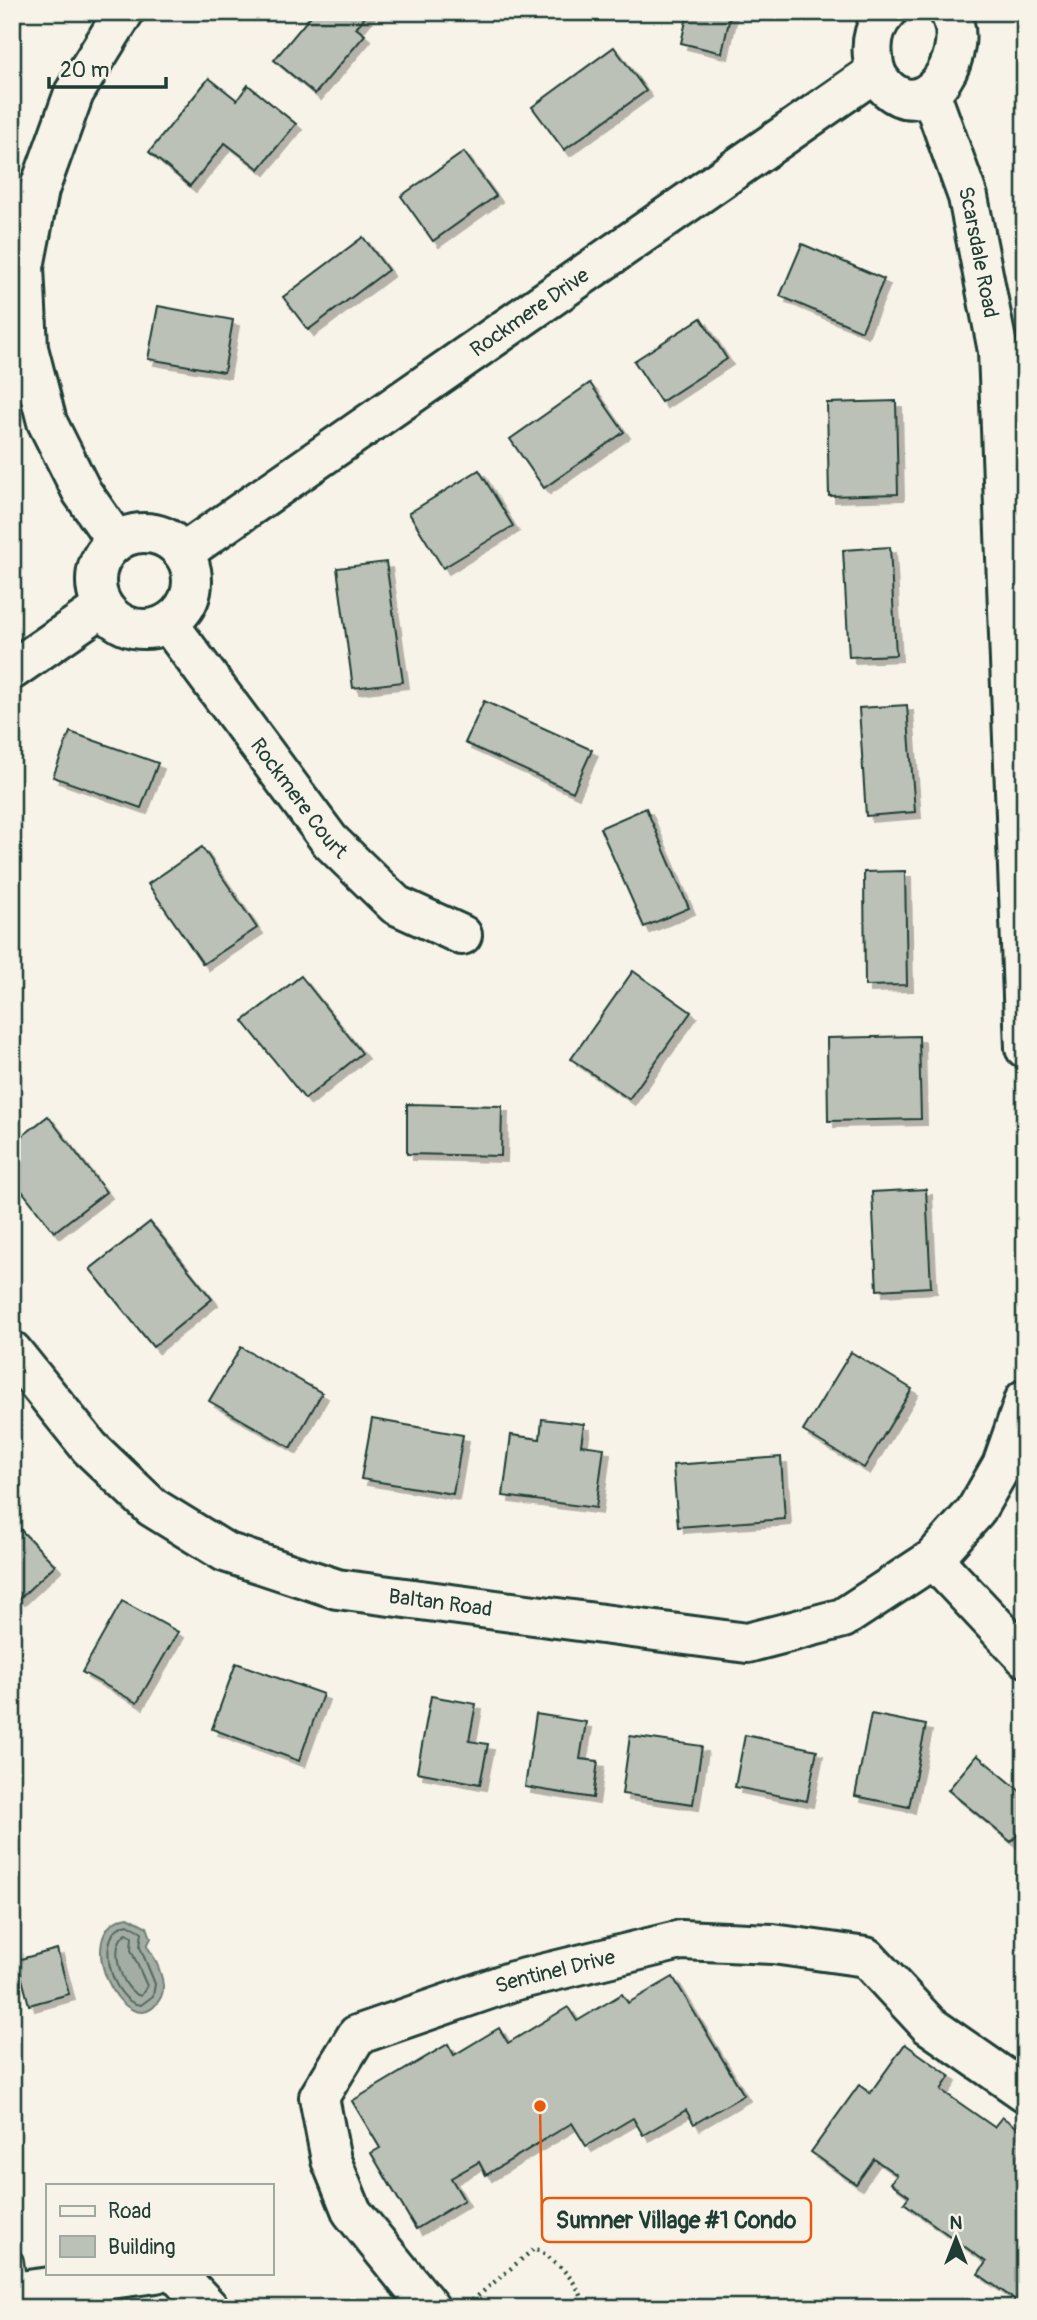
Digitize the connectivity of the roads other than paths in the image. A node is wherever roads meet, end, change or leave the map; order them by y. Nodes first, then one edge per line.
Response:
1 (124, 12) edge
2 (887, 12) edge
3 (956, 15) edge
4 (875, 72) junction
5 (930, 92) junction
6 (116, 541) junction
7 (183, 553) junction
8 (103, 607) junction
9 (168, 623) junction
10 (12, 670) edge
11 (462, 935) dead end
12 (1025, 1048) edge
13 (12, 1351) edge
14 (1025, 1399) edge
15 (933, 1559) junction
16 (1025, 1657) edge
17 (1025, 2092) edge
18 (140, 2274) edge
19 (177, 2274) edge
20 (13, 2282) edge
21 (448, 2307) edge
22 (209, 2308) edge

1 - 6 street
2 - 4 street
3 - 5 street
4 - 5 street
4 - 7 street, Rockmere Drive
5 - 12 street, Scarsdale Road
6 - 7 street
6 - 8 street
7 - 9 street
8 - 9 street
8 - 10 street
9 - 11 street, Rockmere Court
13 - 15 street, Baltan Road
14 - 15 street
15 - 16 street
17 - 21 street, Sentinel Drive
18 - 20 street
19 - 22 street

